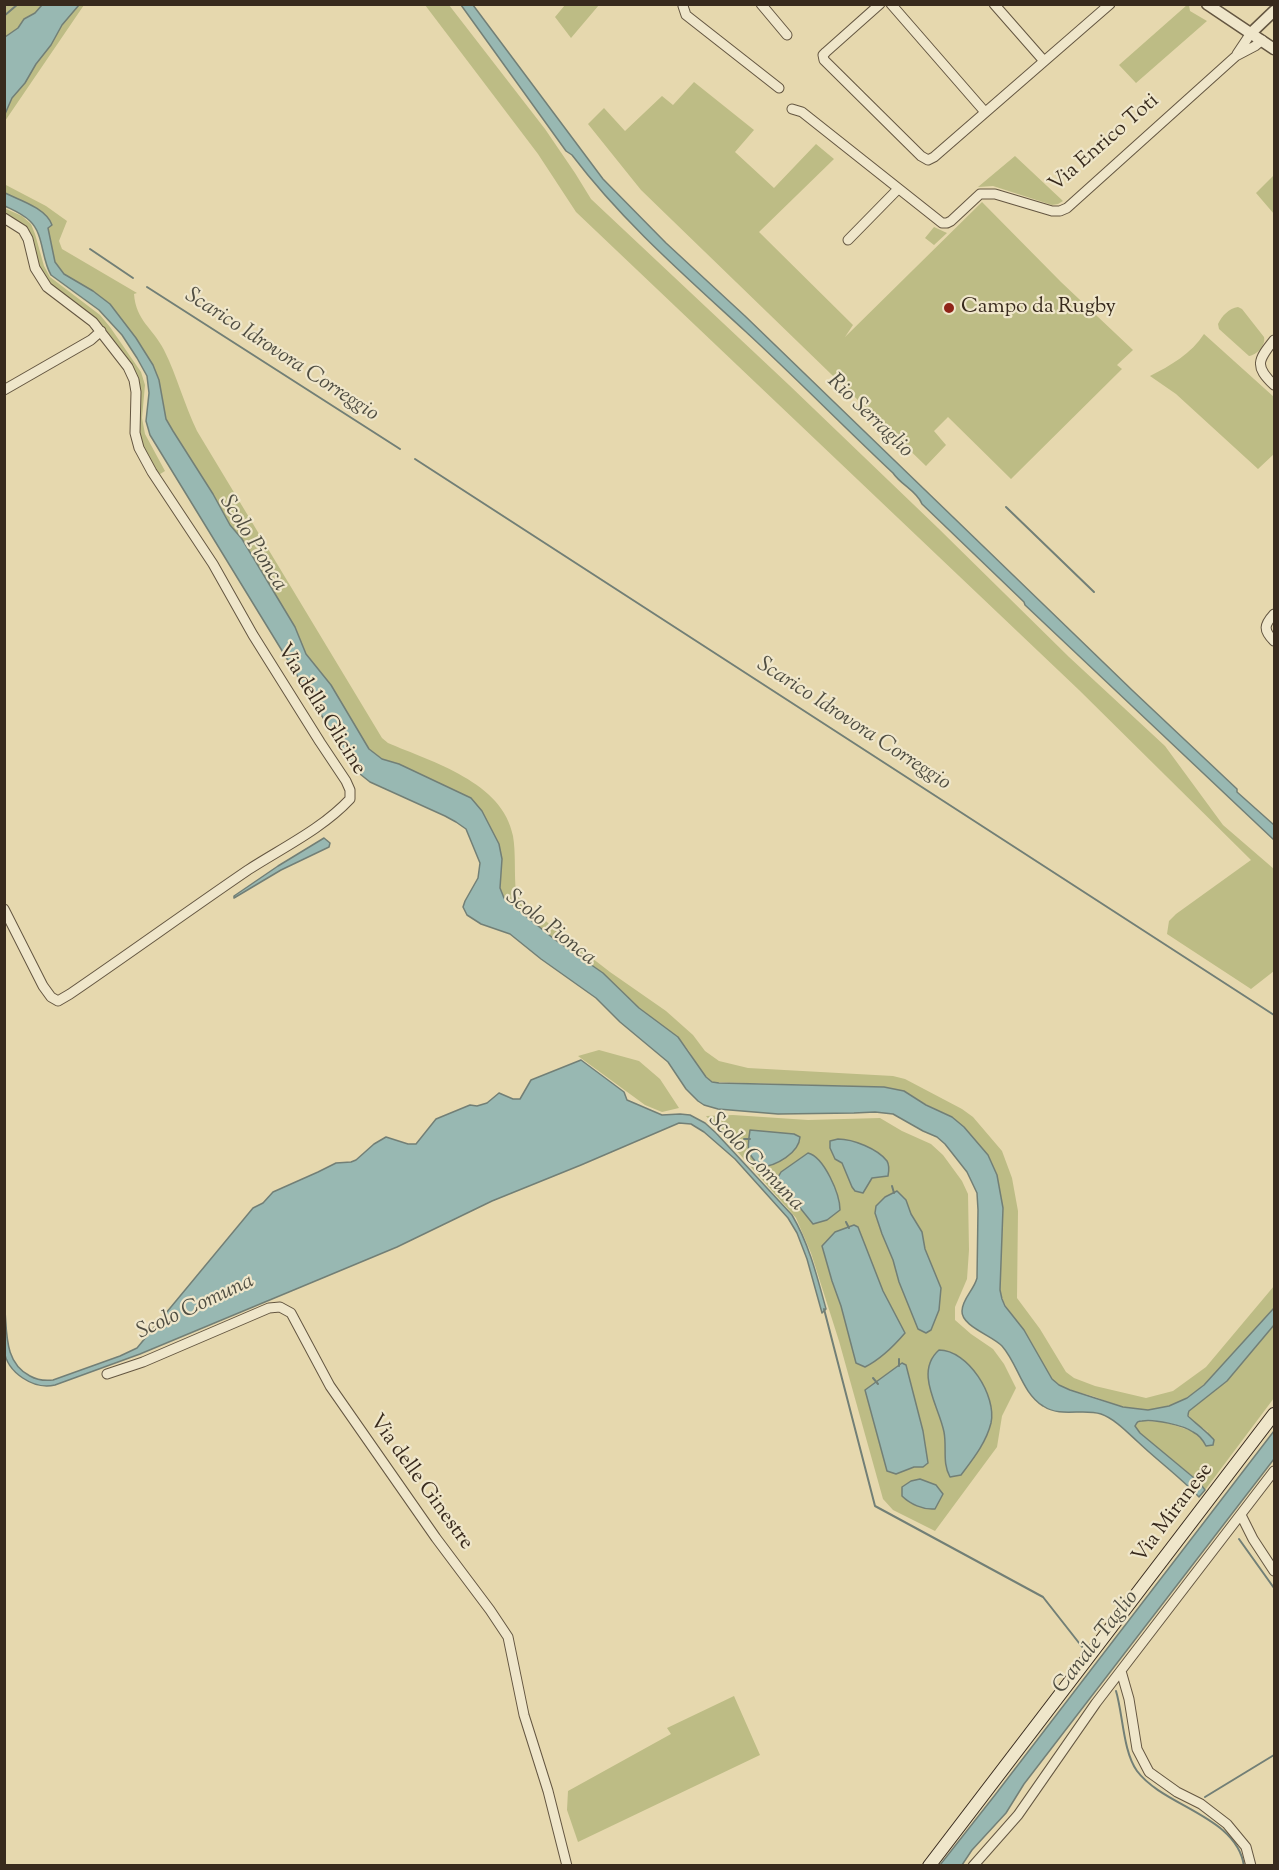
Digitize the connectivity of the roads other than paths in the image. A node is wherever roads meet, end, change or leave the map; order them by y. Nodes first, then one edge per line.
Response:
1 (761, 4) edge
2 (880, 4) edge
3 (891, 4) edge
4 (994, 4) edge
5 (1110, 4) edge
6 (1207, 4) edge
7 (681, 5) edge
8 (1275, 11) edge
9 (1251, 33) junction
10 (787, 35) dead end
11 (1262, 40) junction
12 (1275, 49) edge
13 (1236, 56) junction
14 (1044, 61) junction
15 (779, 88) dead end
16 (792, 109) dead end
17 (985, 112) junction
18 (898, 189) junction
19 (4, 219) edge
20 (848, 240) dead end
21 (101, 330) junction
22 (1275, 340) edge
23 (1275, 385) edge
24 (4, 390) edge
25 (1275, 614) edge
26 (1275, 641) edge
27 (4, 909) edge
28 (107, 1374) dead end
29 (1275, 1414) edge
30 (1275, 1471) edge
31 (1241, 1515) junction
32 (1275, 1571) edge
33 (1121, 1671) junction
34 (567, 1866) edge
35 (929, 1866) edge
36 (973, 1866) edge
37 (1251, 1866) edge

1 - 10 street
2 - 17 street
3 - 17 street
4 - 14 street
5 - 14 street
6 - 9 street
7 - 15 street
8 - 9 street
9 - 11 street
9 - 13 street, Via Enrico Toti
11 - 12 street
11 - 13 street, Via Enrico Toti
13 - 18 street, Via Enrico Toti
14 - 17 street
16 - 18 street, Via Enrico Toti
18 - 20 street
19 - 21 street, Via della Glicine
21 - 24 street
21 - 27 street, Via della Glicine
22 - 23 street
25 - 26 street
28 - 34 street, Via delle Ginestre
29 - 35 main road, Via Miranese
30 - 31 street
31 - 32 street
31 - 33 street
33 - 36 street
33 - 37 street

